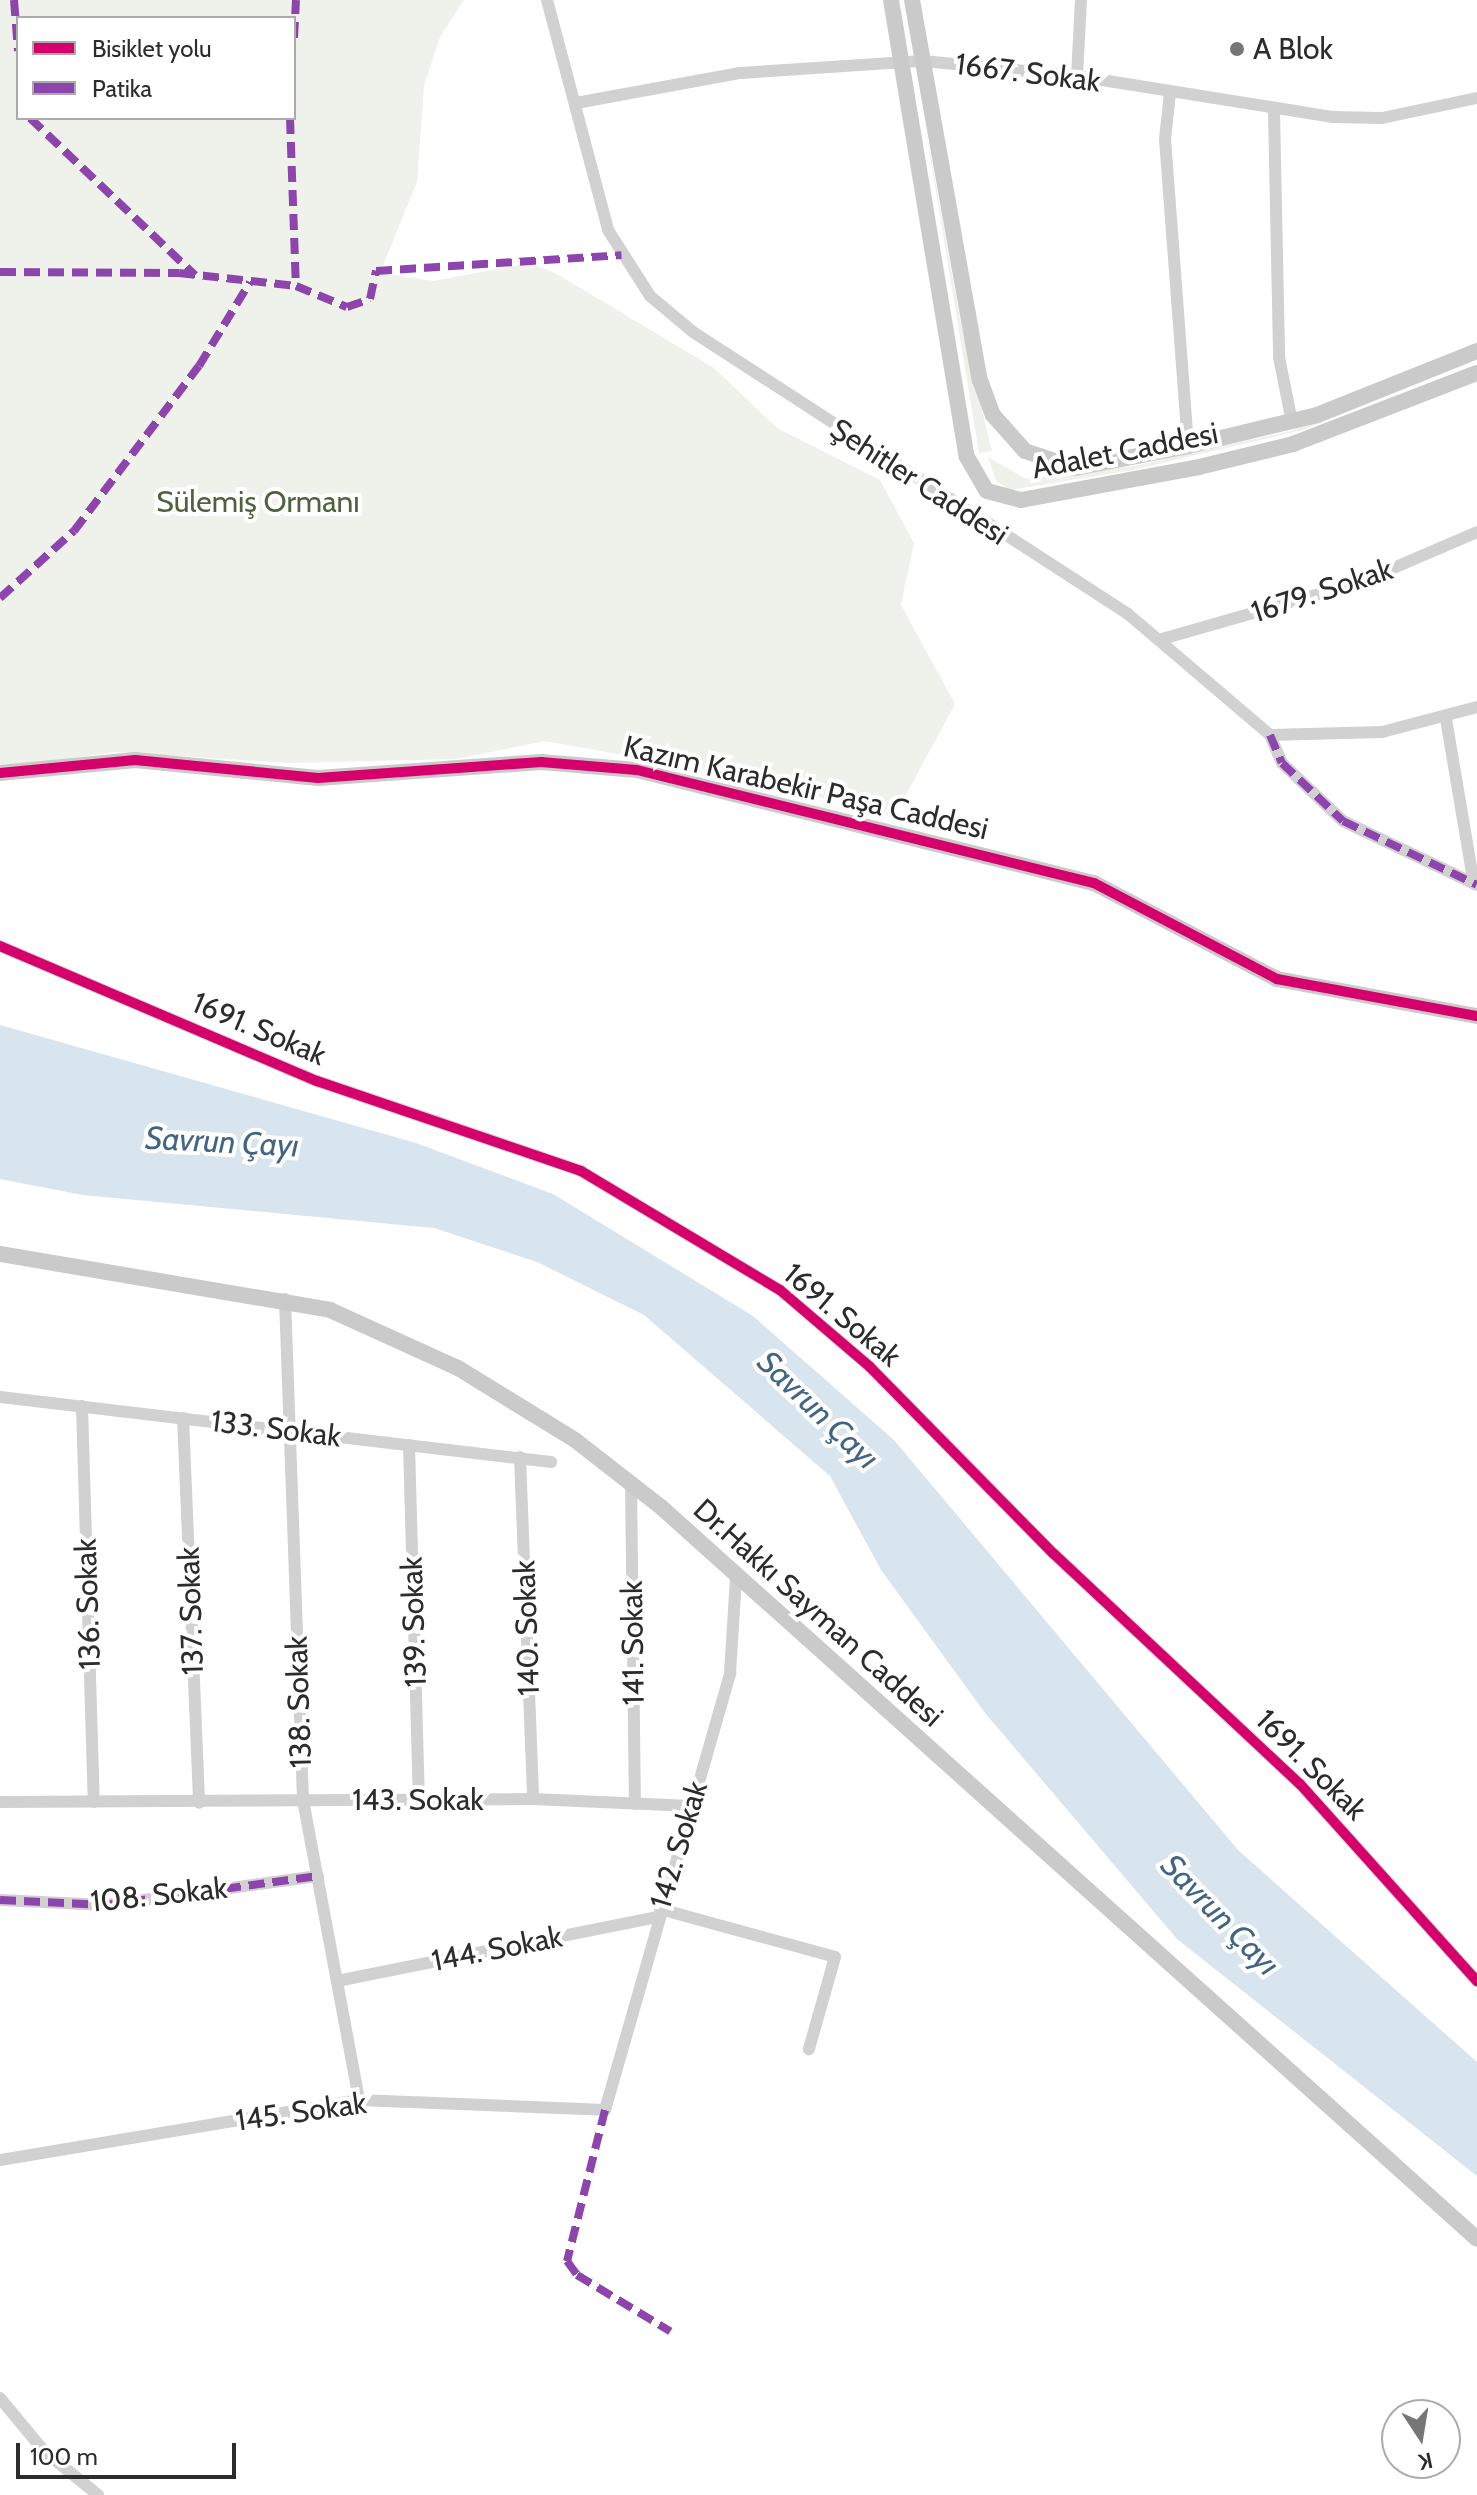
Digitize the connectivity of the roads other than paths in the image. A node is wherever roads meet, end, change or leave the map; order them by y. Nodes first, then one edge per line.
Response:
1 (547, 0) edge
2 (891, 0) edge
3 (912, 0) edge
4 (1081, 0) edge
5 (901, 61) junction
6 (923, 61) junction
7 (1077, 76) junction
8 (1170, 93) junction
9 (1477, 98) edge
10 (576, 103) junction
11 (1274, 112) junction
12 (1477, 351) edge
13 (1477, 373) edge
14 (1292, 422) junction
15 (1188, 446) junction
16 (1477, 532) edge
17 (1162, 639) junction
18 (1477, 707) edge
19 (1446, 719) junction
20 (1270, 735) junction
21 (0, 773) edge
22 (1476, 885) edge
23 (0, 946) edge
24 (1477, 1016) edge
25 (0, 1254) edge
26 (285, 1299) junction
27 (0, 1397) edge
28 (82, 1406) junction
29 (183, 1418) junction
30 (290, 1431) junction
31 (409, 1445) junction
32 (520, 1457) junction
33 (551, 1462) dead end
34 (631, 1482) junction
35 (736, 1577) junction
36 (533, 1799) junction
37 (303, 1800) junction
38 (419, 1800) junction
39 (0, 1802) edge
40 (94, 1802) junction
41 (199, 1803) junction
42 (635, 1804) junction
43 (691, 1806) junction
44 (318, 1876) junction
45 (0, 1900) edge
46 (658, 1913) junction
47 (337, 1981) junction
48 (1477, 1981) edge
49 (809, 2049) dead end
50 (359, 2100) junction
51 (605, 2110) joint
52 (0, 2160) edge
53 (1477, 2239) edge
54 (0, 2398) edge
55 (98, 2495) edge

1 - 10 street, Şehitler Caddesi
2 - 5 street, Adalet Caddesi
3 - 6 street
4 - 7 street
5 - 6 street, 1667. Sokak
5 - 10 street, 1667. Sokak
5 - 13 street, Adalet Caddesi
6 - 7 street, 1667. Sokak
6 - 15 street
7 - 8 street, 1667. Sokak
8 - 11 street, 1667. Sokak
8 - 15 street
9 - 11 street, 1667. Sokak
10 - 17 street, Şehitler Caddesi
11 - 14 street
12 - 14 street
14 - 15 street
16 - 17 street, 1679. Sokak
17 - 20 street, Şehitler Caddesi
18 - 19 street
19 - 20 street
19 - 22 street
20 - 22 street, Şehitler Caddesi
21 - 24 street, Kazım Karabekir Paşa Caddesi
23 - 48 street, 1691. Sokak
25 - 26 street, Dr.Hakkı Sayman Caddesi
26 - 30 street, 138. Sokak
26 - 34 street, Dr.Hakkı Sayman Caddesi
27 - 28 street, 133. Sokak
28 - 29 street, 133. Sokak
28 - 40 street, 136. Sokak
29 - 30 street, 133. Sokak
29 - 41 street, 137. Sokak
30 - 31 street, 133. Sokak
30 - 37 street, 138. Sokak
31 - 32 street, 133. Sokak
31 - 38 street, 139. Sokak
32 - 33 street, 133. Sokak
32 - 36 street, 140. Sokak
34 - 35 street, Dr.Hakkı Sayman Caddesi
34 - 42 street, 141. Sokak
35 - 43 street, 142. Sokak
35 - 53 street, Dr.Hakkı Sayman Caddesi
36 - 38 street, 143. Sokak
36 - 42 street, 143. Sokak
37 - 38 street, 143. Sokak
37 - 41 street, 143. Sokak
37 - 44 street, 138. Sokak
39 - 40 street, 143. Sokak
40 - 41 street, 143. Sokak
42 - 43 street, 143. Sokak
43 - 46 street, 142. Sokak
44 - 45 street, 108. Sokak
44 - 47 street, 138. Sokak
46 - 47 street, 144. Sokak
46 - 49 street, 144. Sokak
46 - 51 street, 142. Sokak
47 - 50 street, 138. Sokak
50 - 51 street, 145. Sokak
50 - 52 street, 145. Sokak
54 - 55 street

